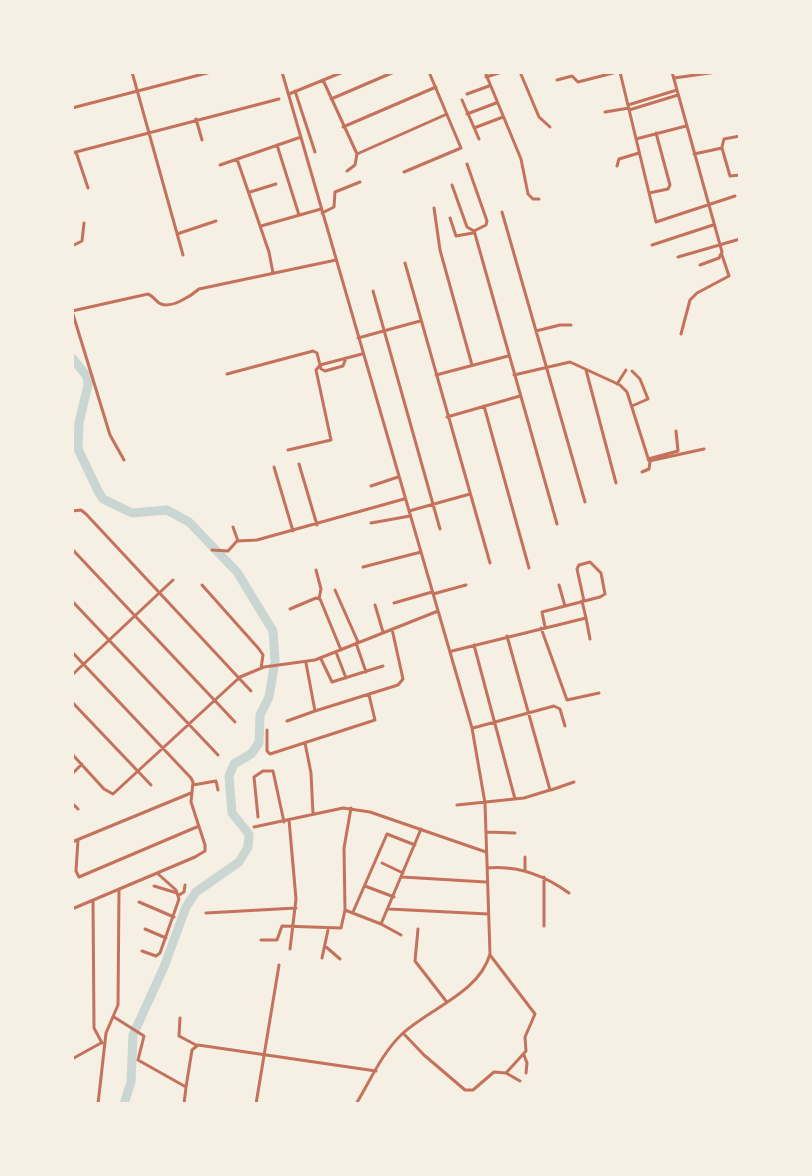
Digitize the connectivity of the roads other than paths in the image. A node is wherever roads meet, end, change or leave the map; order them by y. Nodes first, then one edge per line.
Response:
1 (132, 72) edge
2 (211, 72) edge
3 (282, 72) edge
4 (343, 72) edge
5 (394, 72) edge
6 (429, 72) edge
7 (485, 72) edge
8 (502, 72) edge
9 (520, 72) edge
10 (619, 72) edge
11 (672, 72) edge
12 (717, 72) edge
13 (486, 77) junction
14 (674, 78) junction
15 (323, 80) junction
16 (557, 80) dead end
17 (436, 87) junction
18 (489, 87) junction
19 (296, 91) junction
20 (136, 92) junction
21 (678, 93) junction
22 (288, 94) junction
23 (467, 94) dead end
24 (279, 99) dead end
25 (331, 99) junction
26 (462, 100) dead end
27 (496, 103) junction
28 (72, 108) edge
29 (628, 108) junction
30 (605, 112) dead end
31 (447, 114) junction
32 (467, 114) junction
33 (503, 117) junction
34 (196, 119) junction
35 (686, 126) junction
36 (343, 127) junction
37 (550, 127) dead end
38 (474, 128) junction
39 (147, 132) junction
40 (656, 133) junction
41 (301, 136) junction
42 (740, 136) edge
43 (479, 139) dead end
44 (636, 139) junction
45 (202, 140) dead end
46 (277, 145) junction
47 (722, 148) junction
48 (74, 152) edge
49 (315, 152) dead end
50 (639, 153) junction
51 (357, 154) junction
52 (694, 154) junction
53 (237, 159) junction
54 (467, 164) dead end
55 (220, 165) dead end
56 (617, 166) dead end
57 (347, 171) dead end
58 (404, 172) dead end
59 (740, 175) edge
60 (360, 182) dead end
61 (276, 184) dead end
62 (452, 185) dead end
63 (88, 188) dead end
64 (250, 192) junction
65 (649, 193) junction
66 (735, 196) dead end
67 (539, 199) dead end
68 (707, 206) junction
69 (434, 208) dead end
70 (322, 211) junction
71 (502, 212) dead end
72 (299, 215) junction
73 (450, 218) dead end
74 (216, 221) dead end
75 (84, 223) dead end
76 (713, 225) junction
77 (261, 226) junction
78 (474, 232) junction
79 (177, 234) junction
80 (740, 239) edge
81 (652, 245) dead end
82 (719, 245) junction
83 (72, 246) edge
84 (183, 255) dead end
85 (722, 255) junction
86 (678, 257) dead end
87 (336, 260) junction
88 (405, 263) dead end
89 (700, 265) dead end
90 (273, 273) junction
91 (373, 291) dead end
92 (72, 311) edge
93 (420, 321) junction
94 (571, 325) dead end
95 (536, 331) junction
96 (384, 332) junction
97 (681, 334) dead end
98 (358, 338) junction
99 (362, 354) junction
100 (508, 356) junction
101 (346, 358) junction
102 (320, 365) junction
103 (472, 365) junction
104 (546, 367) junction
105 (626, 369) dead end
106 (586, 370) junction
107 (632, 371) dead end
108 (227, 374) dead end
109 (436, 375) junction
110 (514, 375) junction
111 (617, 384) junction
112 (520, 396) junction
113 (484, 406) junction
114 (632, 406) junction
115 (447, 417) junction
116 (676, 430) dead end
117 (704, 449) dead end
118 (288, 450) dead end
119 (124, 460) dead end
120 (649, 461) junction
121 (299, 464) dead end
122 (274, 467) dead end
123 (642, 472) dead end
124 (398, 477) junction
125 (616, 483) dead end
126 (371, 486) dead end
127 (470, 494) junction
128 (404, 499) junction
129 (585, 502) dead end
130 (433, 504) junction
131 (72, 511) edge
132 (409, 511) junction
133 (411, 516) junction
134 (371, 523) dead end
135 (556, 524) dead end
136 (317, 525) junction
137 (233, 527) dead end
138 (440, 529) dead end
139 (294, 531) junction
140 (237, 541) junction
141 (72, 549) edge
142 (212, 550) dead end
143 (421, 552) junction
144 (490, 563) dead end
145 (363, 567) dead end
146 (529, 568) dead end
147 (316, 570) dead end
148 (173, 580) dead end
149 (202, 585) dead end
150 (466, 585) dead end
151 (559, 585) dead end
152 (335, 590) dead end
153 (160, 593) junction
154 (433, 593) junction
155 (319, 599) junction
156 (72, 601) edge
157 (583, 601) junction
158 (394, 603) dead end
159 (375, 605) dead end
160 (565, 606) junction
161 (290, 609) dead end
162 (438, 611) junction
163 (135, 616) junction
164 (586, 618) junction
165 (543, 627) junction
166 (392, 629) junction
167 (383, 632) junction
168 (507, 636) junction
169 (590, 639) dead end
170 (109, 641) junction
171 (357, 643) junction
172 (474, 645) junction
173 (338, 651) junction
174 (452, 651) junction
175 (72, 652) edge
176 (321, 658) junction
177 (306, 663) junction
178 (84, 664) junction
179 (383, 666) dead end
180 (262, 667) junction
181 (366, 672) junction
182 (72, 675) edge
183 (240, 677) junction
184 (346, 678) junction
185 (251, 691) dead end
186 (599, 693) dead end
187 (369, 694) junction
188 (214, 700) junction
189 (72, 702) edge
190 (315, 711) junction
191 (528, 712) junction
192 (287, 721) dead end
193 (495, 721) junction
194 (235, 722) dead end
195 (188, 724) junction
196 (565, 726) dead end
197 (472, 728) junction
198 (267, 730) dead end
199 (305, 743) junction
200 (162, 747) junction
201 (72, 754) edge
202 (218, 755) dead end
203 (82, 764) junction
204 (138, 771) junction
205 (72, 774) edge
206 (574, 782) dead end
207 (151, 785) dead end
208 (193, 785) junction
209 (218, 790) dead end
210 (550, 790) junction
211 (190, 793) junction
212 (515, 799) junction
213 (485, 802) junction
214 (72, 803) edge
215 (458, 805) dead end
216 (351, 808) junction
217 (78, 809) dead end
218 (313, 814) junction
219 (258, 817) dead end
220 (289, 820) junction
221 (284, 822) junction
222 (199, 826) junction
223 (254, 827) dead end
224 (421, 829) junction
225 (486, 832) junction
226 (515, 832) dead end
227 (78, 840) junction
228 (72, 843) edge
229 (415, 845) junction
230 (486, 852) junction
231 (525, 857) dead end
232 (382, 863) dead end
233 (487, 868) junction
234 (525, 871) junction
235 (157, 873) junction
236 (402, 875) junction
237 (544, 877) junction
238 (486, 882) junction
239 (185, 885) dead end
240 (154, 886) dead end
241 (365, 886) junction
242 (119, 890) junction
243 (569, 893) dead end
244 (178, 894) junction
245 (394, 897) junction
246 (93, 900) junction
247 (139, 902) dead end
248 (296, 908) junction
249 (72, 909) edge
250 (389, 909) junction
251 (345, 910) junction
252 (353, 912) junction
253 (206, 913) dead end
254 (488, 914) junction
255 (174, 917) junction
256 (381, 924) junction
257 (544, 926) dead end
258 (293, 928) junction
259 (145, 929) dead end
260 (418, 929) dead end
261 (327, 930) junction
262 (401, 935) dead end
263 (166, 938) junction
264 (261, 940) dead end
265 (325, 946) junction
266 (290, 949) dead end
267 (142, 951) dead end
268 (490, 954) junction
269 (322, 958) dead end
270 (340, 958) dead end
271 (279, 965) dead end
272 (446, 1001) junction
273 (114, 1017) junction
274 (180, 1018) dead end
275 (403, 1033) junction
276 (104, 1043) junction
277 (196, 1045) junction
278 (263, 1052) junction
279 (523, 1054) junction
280 (72, 1059) edge
281 (376, 1071) junction
282 (506, 1073) junction
283 (526, 1073) dead end
284 (520, 1081) dead end
285 (186, 1087) junction
286 (98, 1104) edge
287 (184, 1104) edge
288 (256, 1104) edge
289 (356, 1104) edge

1 - 20 street
2 - 20 street
3 - 22 street
4 - 15 street
5 - 25 street
6 - 17 street
7 - 13 street
8 - 13 street
9 - 37 street
10 - 16 street
10 - 29 street
11 - 14 street
12 - 14 street
13 - 18 street
14 - 21 street
15 - 19 street
15 - 25 street
17 - 31 street
17 - 36 street
18 - 23 street
18 - 27 street
19 - 22 street
19 - 49 street
20 - 28 street
20 - 39 street
21 - 29 street
21 - 35 street
22 - 41 street
24 - 34 street
25 - 36 street
26 - 32 street
27 - 32 street
27 - 33 street
29 - 30 street
29 - 44 street
31 - 51 street
31 - 58 street
32 - 38 street
33 - 38 street
33 - 67 street
34 - 39 street
34 - 45 street
35 - 40 street
35 - 52 street
36 - 51 street
38 - 43 street
39 - 48 street
39 - 79 street
40 - 44 street
40 - 65 street
41 - 46 street
41 - 70 street
42 - 47 street
44 - 50 street
46 - 53 street
46 - 72 street
47 - 52 street
47 - 59 street
48 - 63 street
50 - 56 street
50 - 65 street
51 - 57 street
52 - 68 street
53 - 55 street
53 - 64 street
54 - 78 street
60 - 70 street
61 - 64 street
62 - 78 street
64 - 77 street
65 - 68 street
66 - 68 street
68 - 76 street
69 - 103 street
70 - 72 street
70 - 87 street
71 - 95 street
72 - 77 street
73 - 78 street
74 - 79 street
75 - 83 street
76 - 81 street
76 - 82 street
77 - 90 street
78 - 100 street
79 - 84 street
80 - 82 street
82 - 85 street
82 - 86 street
85 - 89 street
85 - 97 street
87 - 90 street
87 - 98 street
88 - 93 street
90 - 92 street
91 - 96 street
92 - 119 street
93 - 96 street
93 - 109 street
94 - 95 street
95 - 104 street
96 - 98 street
96 - 130 street
98 - 99 street
99 - 101 street
99 - 124 street
100 - 103 street
100 - 110 street
101 - 102 street
101 - 102 street
102 - 108 street
102 - 118 street
103 - 109 street
104 - 106 street
104 - 110 street
104 - 129 street
105 - 111 street
106 - 111 street
106 - 125 street
107 - 114 street
109 - 115 street
110 - 112 street
111 - 114 street
112 - 113 street
112 - 135 street
113 - 115 street
113 - 146 street
114 - 120 street
115 - 127 street
116 - 120 street
117 - 120 street
120 - 123 street
121 - 136 street
122 - 139 street
124 - 126 street
124 - 128 street
127 - 130 street
127 - 144 street
128 - 132 street
128 - 136 street
130 - 132 street
130 - 138 street
131 - 153 street
132 - 133 street
133 - 134 street
133 - 143 street
136 - 139 street
137 - 140 street
139 - 140 street
140 - 142 street
141 - 163 street
143 - 145 street
143 - 154 street
147 - 155 street
148 - 153 street
149 - 180 street
150 - 154 street
151 - 160 street
152 - 171 street
153 - 163 street
153 - 183 street
154 - 158 street
154 - 162 street
155 - 161 street
155 - 173 street
156 - 170 street
157 - 157 street
157 - 160 street
157 - 164 street
159 - 167 street
160 - 165 street
162 - 166 street
162 - 174 street
163 - 170 street
163 - 188 street
164 - 165 street
164 - 169 street
165 - 168 street
165 - 186 street
166 - 167 street
166 - 187 street
167 - 171 street
168 - 172 street
168 - 191 street
170 - 178 street
170 - 195 street
171 - 173 street
171 - 181 street
172 - 174 street
172 - 193 street
173 - 176 street
173 - 184 street
174 - 197 street
175 - 178 street
176 - 177 street
176 - 184 street
177 - 180 street
177 - 190 street
178 - 182 street
178 - 200 street
179 - 181 street
180 - 183 street
181 - 184 street
183 - 185 street
183 - 188 street
187 - 190 street
187 - 199 street
188 - 194 street
188 - 195 street
189 - 204 street
190 - 192 street
191 - 193 street
191 - 196 street
191 - 210 street
193 - 197 street
193 - 212 street
195 - 200 street
195 - 202 street
197 - 213 street
198 - 199 street
199 - 218 street
200 - 204 street
200 - 208 street
201 - 203 street
203 - 204 street
203 - 205 street
204 - 207 street
206 - 210 street
208 - 209 street
208 - 211 street
210 - 212 street
211 - 222 street
211 - 227 street
212 - 213 street
213 - 215 street
213 - 225 street
214 - 217 street
216 - 218 street
216 - 224 street
216 - 251 street
218 - 220 street
219 - 221 street
220 - 221 street
220 - 248 street
221 - 223 street
222 - 227 street
222 - 235 street
224 - 229 street
224 - 230 street
225 - 226 street
225 - 230 street
227 - 228 street
229 - 236 street
229 - 241 street
230 - 233 street
231 - 234 street
232 - 236 street
233 - 234 street
233 - 238 street
234 - 237 street
235 - 242 street
235 - 244 street
236 - 238 street
236 - 245 street
237 - 243 street
237 - 257 street
238 - 254 street
239 - 244 street
240 - 244 street
241 - 245 street
241 - 252 street
242 - 246 street
242 - 273 street
244 - 255 street
245 - 250 street
246 - 249 street
246 - 276 street
247 - 255 street
248 - 253 street
248 - 258 street
250 - 254 street
250 - 256 street
251 - 252 street
251 - 261 street
252 - 256 street
254 - 268 street
255 - 263 street
256 - 262 street
258 - 261 street
258 - 264 street
258 - 266 street
259 - 263 street
260 - 272 street
261 - 265 street
263 - 267 street
265 - 269 street
265 - 270 street
268 - 272 street
268 - 279 street
271 - 278 street
272 - 275 street
273 - 276 street
273 - 285 street
274 - 277 street
275 - 281 street
275 - 282 street
276 - 280 street
276 - 286 street
277 - 278 street
277 - 285 street
278 - 281 street
278 - 288 street
279 - 282 street
279 - 283 street
281 - 289 street
282 - 284 street
285 - 287 street

